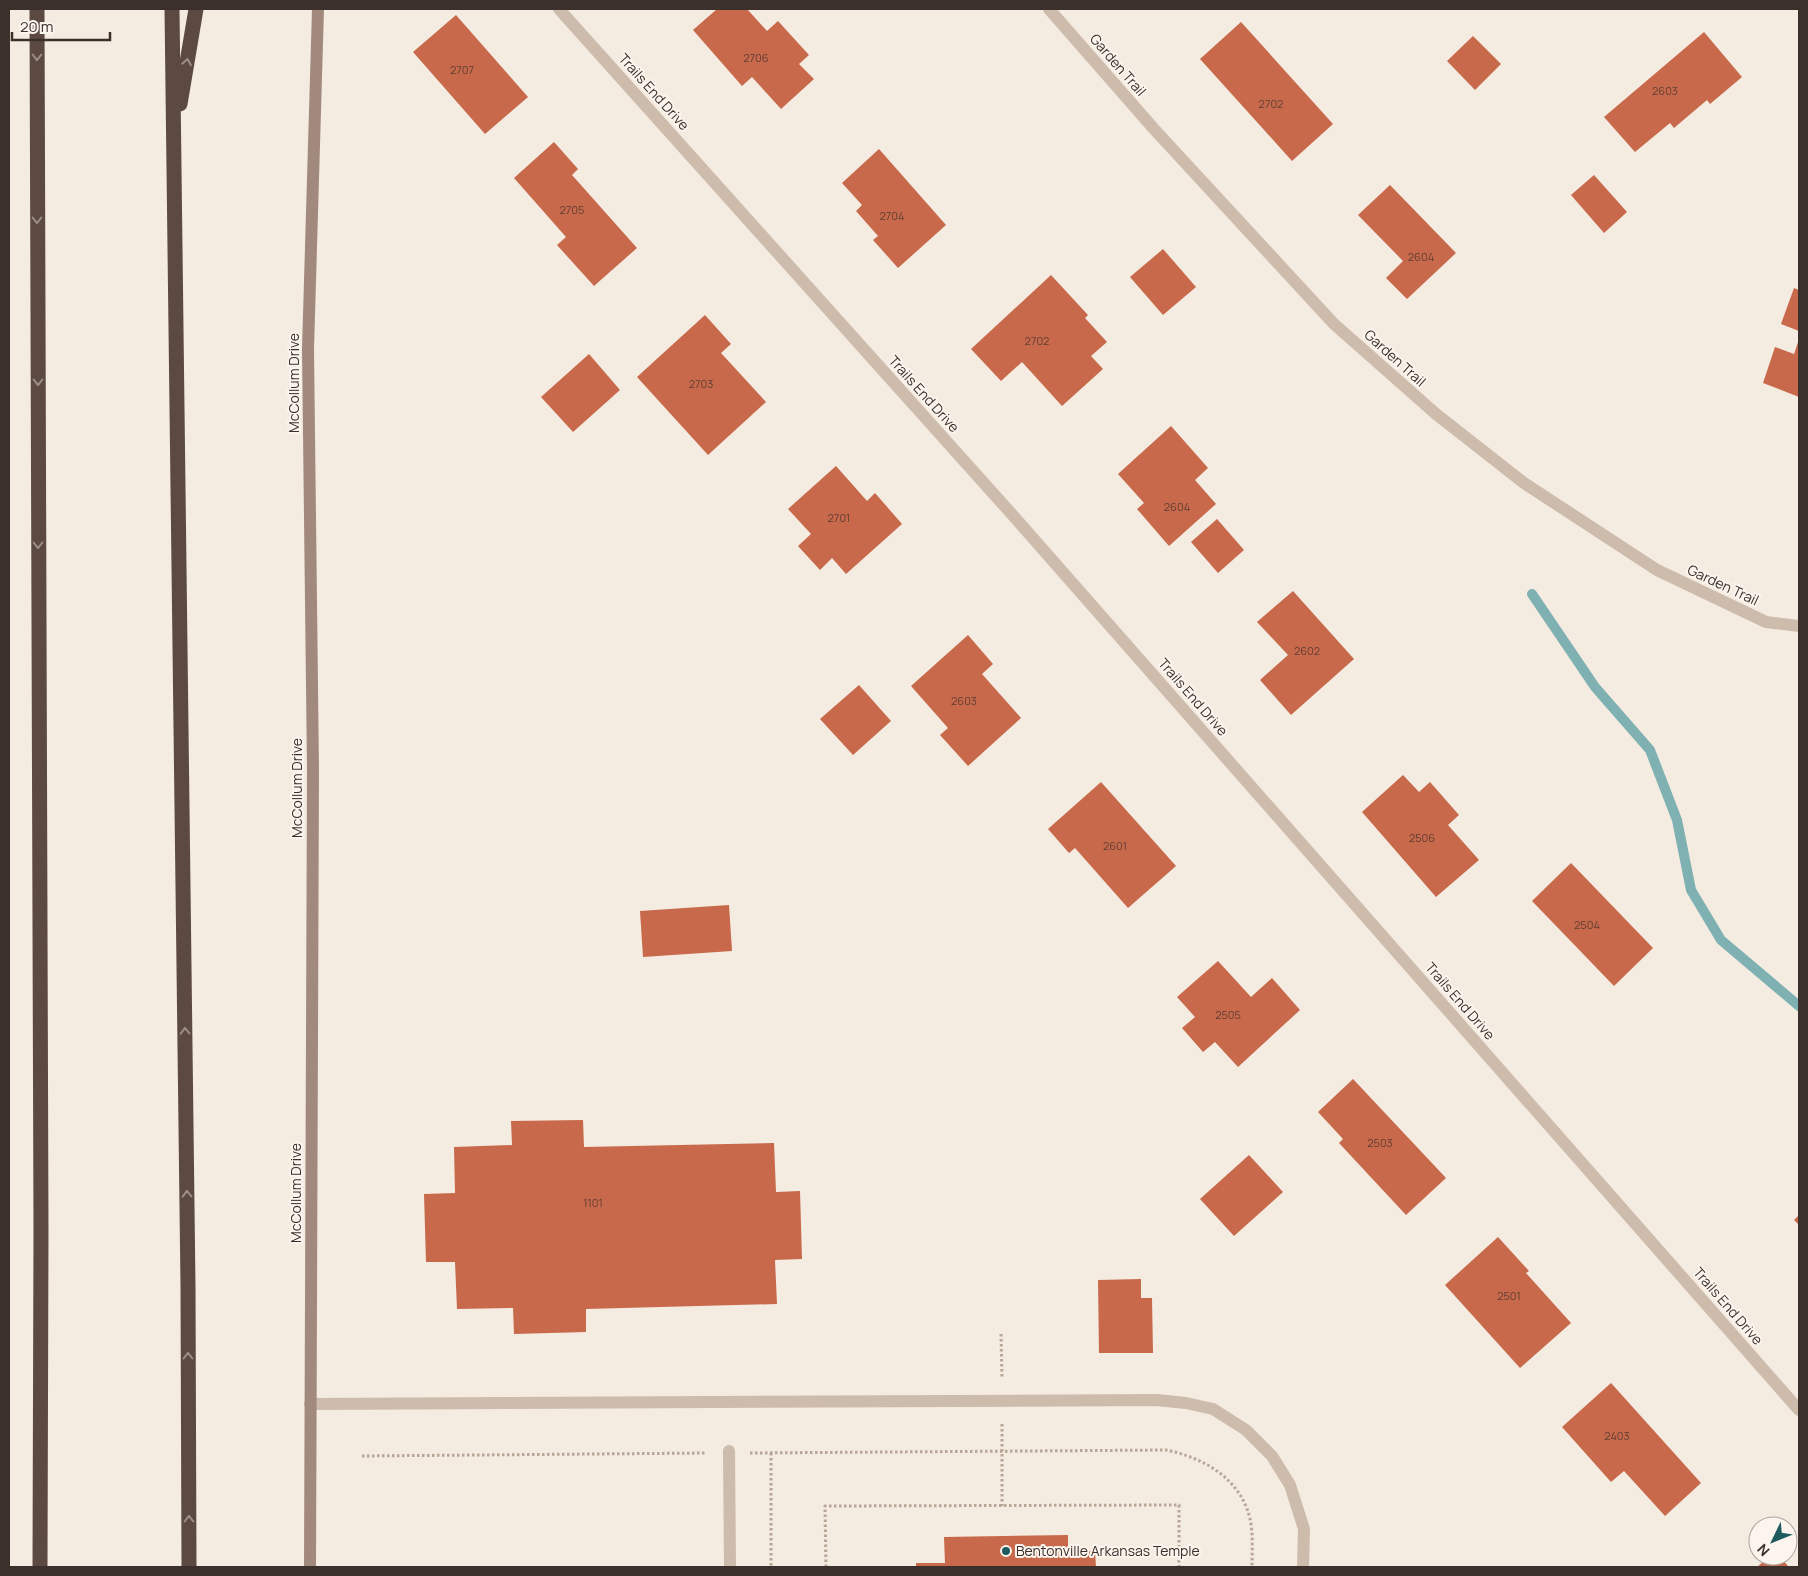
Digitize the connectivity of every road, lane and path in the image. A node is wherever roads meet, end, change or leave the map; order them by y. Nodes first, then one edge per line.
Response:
1 (37, 9) edge
2 (172, 9) edge
3 (196, 9) edge
4 (318, 9) edge
5 (559, 9) edge
6 (1049, 9) edge
7 (173, 145) junction
8 (1799, 626) edge
9 (310, 1404) junction
10 (1799, 1410) edge
11 (729, 1452) junction
12 (771, 1453) junction
13 (362, 1456) dead end
14 (40, 1567) edge
15 (189, 1567) edge
16 (310, 1567) edge
17 (730, 1567) edge
18 (771, 1567) edge
19 (826, 1567) edge
20 (1179, 1567) edge
21 (1252, 1567) edge
22 (1303, 1567) edge

1 -> 14 highway
2 - 7 highway
7 -> 3 highway
4 - 9 street, McCollum Drive
5 - 10 street, Trails End Drive
6 - 8 street, Garden Trail
15 -> 7 highway
9 - 16 street, McCollum Drive
9 - 22 street
11 - 12 path
11 - 13 path
11 - 17 street
12 - 18 path
12 - 21 path
19 - 20 path

